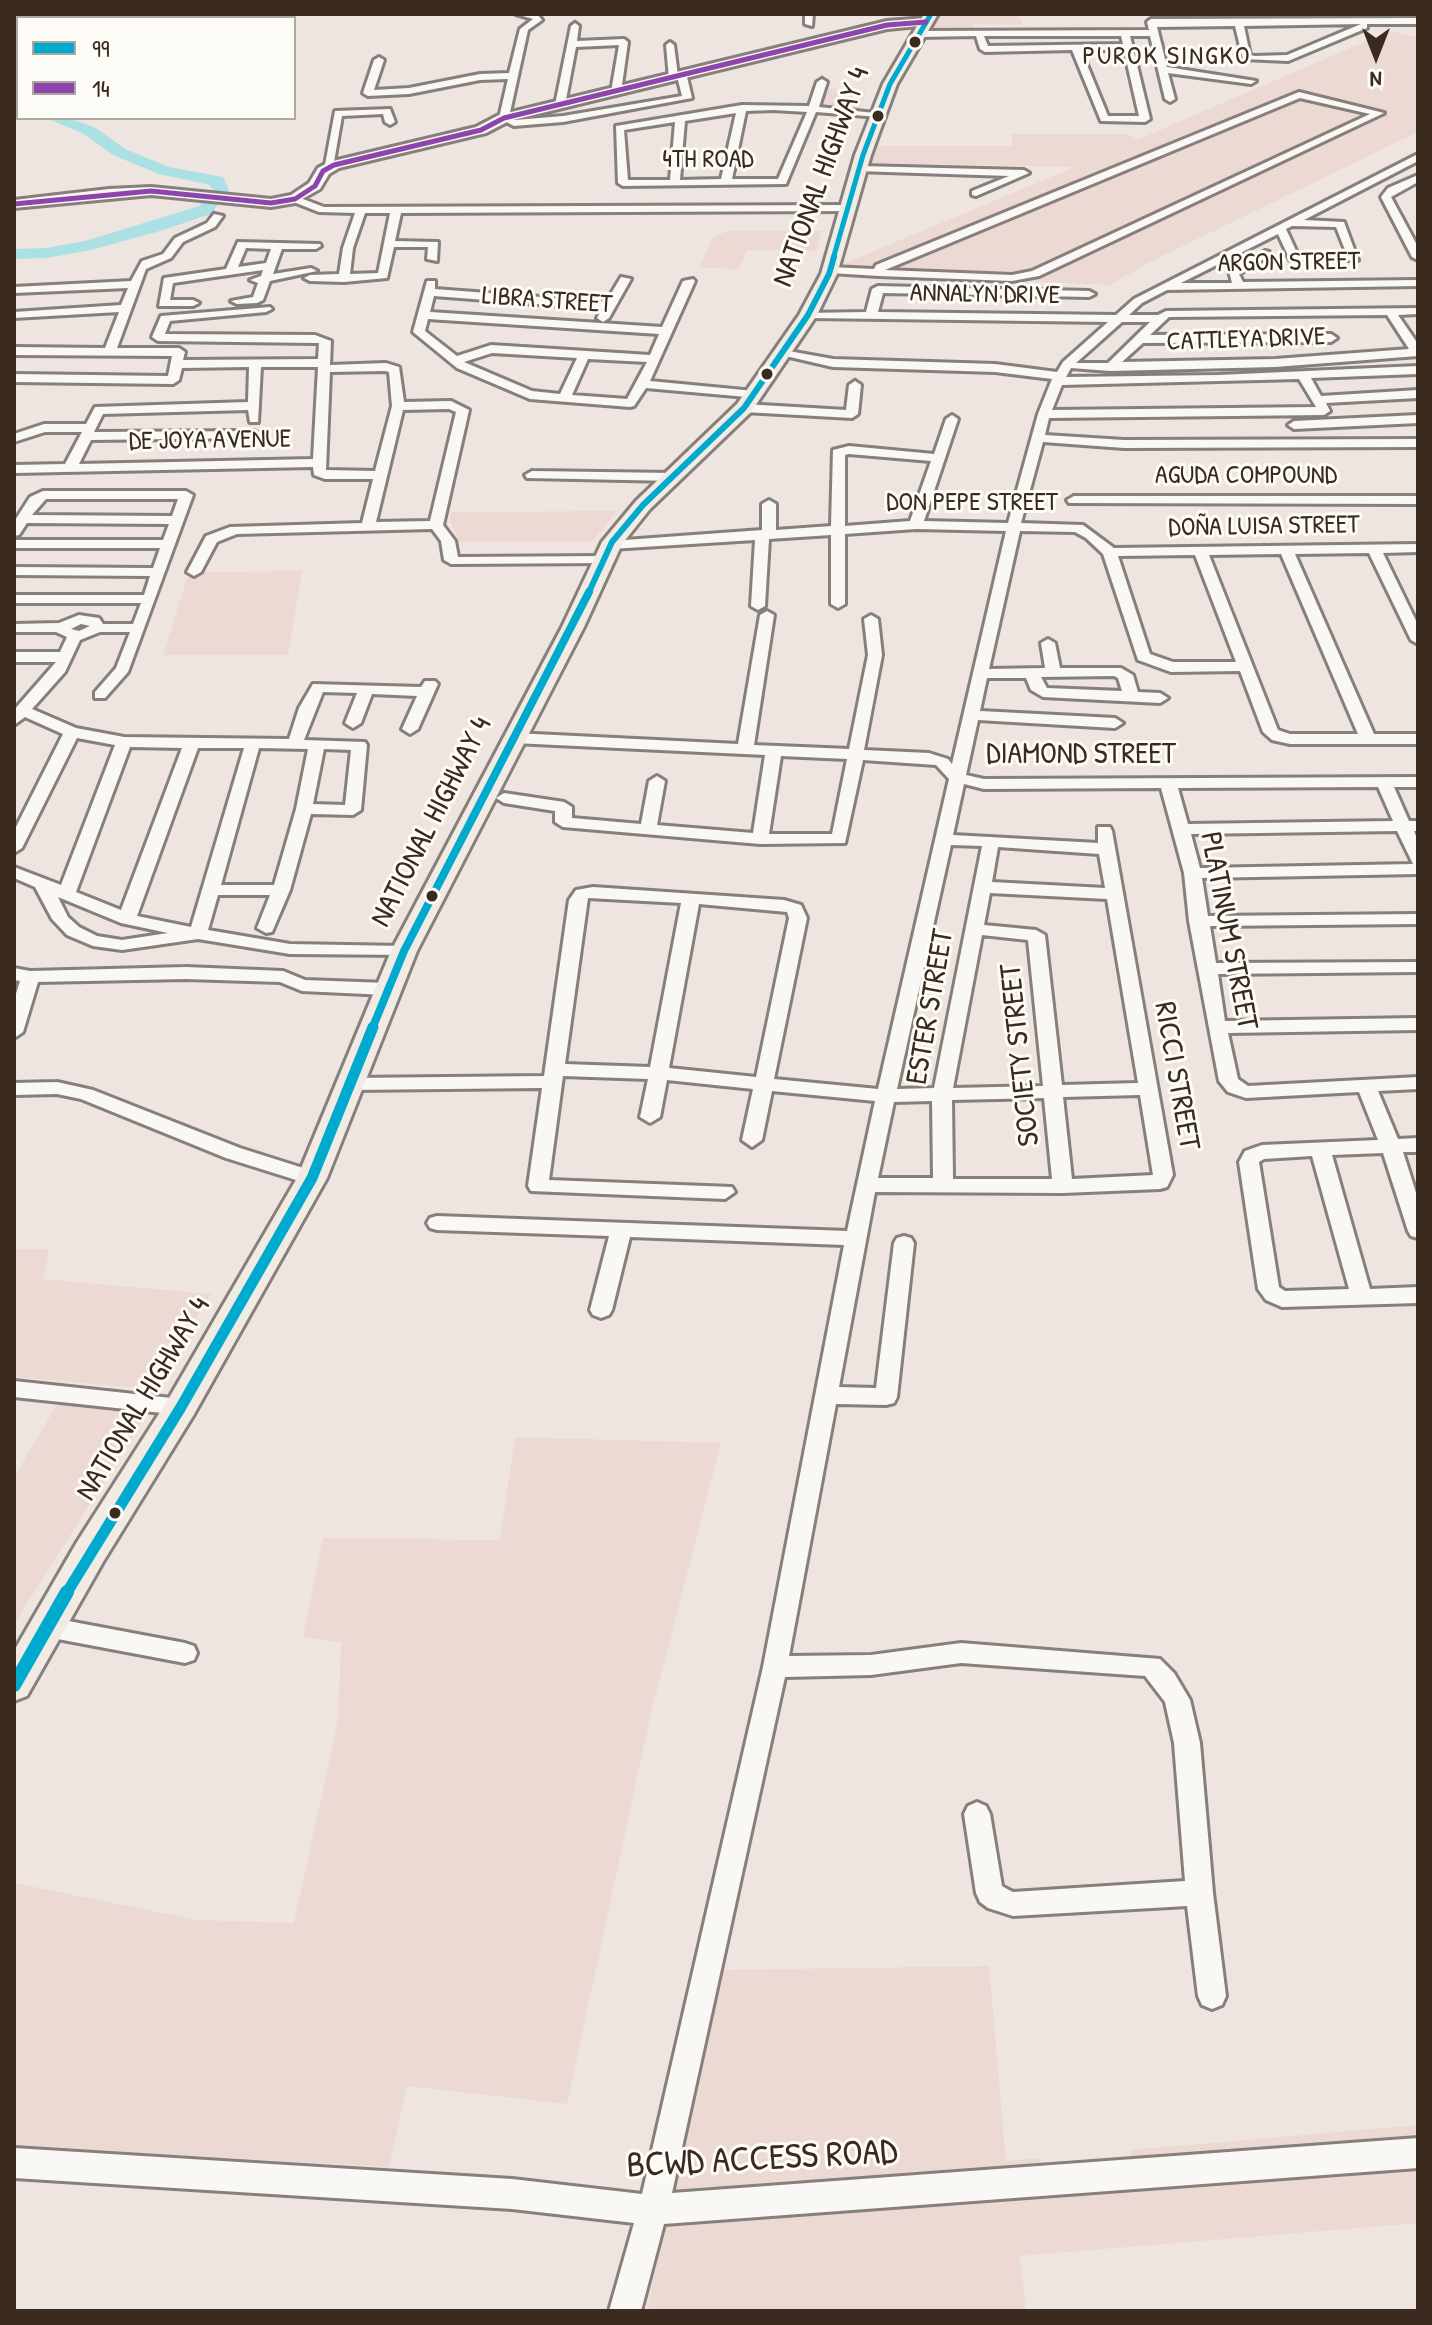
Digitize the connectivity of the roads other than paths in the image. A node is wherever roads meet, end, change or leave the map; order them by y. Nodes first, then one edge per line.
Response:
1 (272, 14) edge
2 (520, 14) edge
3 (253, 16) edge
4 (1327, 18) edge
5 (1417, 18) edge
6 (927, 20) edge
7 (1369, 20) edge
8 (1290, 22) junction
9 (1239, 23) junction
10 (1151, 24) edge
11 (575, 26) dead end
12 (1295, 32) dead end
13 (1125, 33) junction
14 (1405, 33) dead end
15 (979, 34) junction
16 (572, 44) junction
17 (670, 45) dead end
18 (1128, 47) junction
19 (1076, 48) junction
20 (379, 60) dead end
21 (1162, 69) junction
22 (514, 76) junction
23 (678, 78) junction
24 (1251, 81) dead end
25 (822, 82) dead end
26 (616, 92) junction
27 (1170, 99) dead end
28 (560, 105) junction
29 (742, 108) junction
30 (813, 109) junction
31 (879, 114) junction
32 (504, 118) junction
33 (680, 118) junction
34 (390, 122) dead end
35 (1418, 157) edge
36 (334, 165) junction
37 (860, 169) junction
38 (1417, 179) edge
39 (675, 182) junction
40 (726, 182) junction
41 (976, 193) dead end
42 (295, 199) junction
43 (14, 204) edge
44 (849, 208) junction
45 (396, 209) junction
46 (323, 210) junction
47 (361, 210) junction
48 (218, 216) dead end
49 (1284, 225) junction
50 (317, 236) junction
51 (389, 244) junction
52 (278, 246) junction
53 (1265, 254) dead end
54 (1418, 257) edge
55 (433, 259) dead end
56 (831, 266) junction
57 (880, 270) junction
58 (231, 271) junction
59 (267, 272) junction
60 (308, 279) junction
61 (344, 279) junction
62 (625, 279) dead end
63 (689, 281) dead end
64 (1418, 283) edge
65 (136, 284) junction
66 (1239, 286) junction
67 (1161, 287) junction
68 (14, 290) edge
69 (1089, 294) dead end
70 (165, 295) junction
71 (610, 306) junction
72 (128, 308) junction
73 (266, 309) dead end
74 (1390, 311) junction
75 (1418, 311) edge
76 (14, 315) edge
77 (424, 315) junction
78 (808, 315) junction
79 (871, 316) junction
80 (1164, 317) junction
81 (1116, 319) junction
82 (598, 327) junction
83 (666, 331) junction
84 (1331, 338) dead end
85 (1141, 339) junction
86 (14, 351) edge
87 (110, 351) junction
88 (1418, 352) edge
89 (783, 354) junction
90 (584, 355) junction
91 (654, 359) junction
92 (457, 360) junction
93 (255, 363) junction
94 (176, 364) junction
95 (324, 366) junction
96 (1076, 367) dead end
97 (1110, 367) junction
98 (1418, 370) edge
99 (1304, 377) junction
100 (14, 378) edge
101 (1058, 378) junction
102 (643, 384) junction
103 (855, 385) dead end
104 (1418, 394) edge
105 (564, 399) junction
106 (1319, 400) junction
107 (749, 401) junction
108 (254, 406) junction
109 (398, 406) junction
110 (837, 413) junction
111 (1044, 414) junction
112 (952, 419) dead end
113 (1418, 419) edge
114 (1235, 425) dead end
115 (833, 429) dead end
116 (86, 432) junction
117 (254, 435) junction
118 (14, 438) edge
119 (1037, 438) junction
120 (1418, 443) edge
121 (939, 458) junction
122 (318, 463) junction
123 (249, 465) junction
124 (70, 468) junction
125 (14, 469) edge
126 (383, 475) junction
127 (532, 475) dead end
128 (673, 477) junction
129 (1074, 500) dead end
130 (1418, 500) edge
131 (769, 504) dead end
132 (178, 520) junction
133 (368, 525) junction
134 (436, 525) junction
135 (916, 525) junction
136 (1014, 525) junction
137 (18, 526) edge
138 (839, 528) junction
139 (766, 534) junction
140 (14, 544) edge
141 (169, 544) junction
142 (1418, 548) edge
143 (1374, 549) junction
144 (1287, 551) junction
145 (1110, 552) junction
146 (1201, 552) junction
147 (608, 553) junction
148 (14, 571) edge
149 (159, 572) junction
150 (194, 572) dead end
151 (14, 599) edge
152 (150, 599) junction
153 (838, 604) dead end
154 (871, 619) dead end
155 (14, 628) edge
156 (139, 628) junction
157 (69, 632) junction
158 (1418, 640) edge
159 (1048, 643) dead end
160 (14, 657) edge
161 (66, 657) junction
162 (1246, 666) junction
163 (1032, 672) junction
164 (1053, 672) junction
165 (982, 674) junction
166 (366, 690) junction
167 (100, 695) dead end
168 (1131, 696) junction
169 (1160, 698) dead end
170 (18, 715) edge
171 (970, 715) junction
172 (353, 723) dead end
173 (1115, 723) dead end
174 (410, 729) dead end
175 (72, 732) junction
176 (514, 738) junction
177 (1368, 739) junction
178 (1418, 739) edge
179 (124, 742) junction
180 (192, 743) junction
181 (253, 743) junction
182 (295, 744) junction
183 (317, 744) junction
184 (745, 750) junction
185 (774, 751) junction
186 (858, 753) junction
187 (957, 778) junction
188 (657, 781) dead end
189 (1384, 782) junction
190 (1418, 782) edge
191 (1168, 783) junction
192 (495, 797) junction
193 (304, 809) junction
194 (1410, 826) edge
195 (1181, 829) junction
196 (648, 830) junction
197 (760, 839) junction
198 (943, 839) junction
199 (991, 842) junction
200 (14, 848) edge
201 (1418, 860) edge
202 (1418, 869) edge
203 (14, 872) edge
204 (1193, 873) junction
205 (43, 885) junction
206 (981, 887) junction
207 (211, 890) junction
208 (281, 890) junction
209 (1116, 894) junction
210 (66, 896) junction
211 (691, 899) junction
212 (127, 919) junction
213 (1418, 919) edge
214 (1198, 921) junction
215 (266, 928) dead end
216 (972, 929) junction
217 (198, 934) junction
218 (404, 951) junction
219 (1418, 967) edge
220 (1207, 969) junction
221 (22, 975) edge
222 (387, 989) junction
223 (1418, 1024) edge
224 (1217, 1027) junction
225 (14, 1032) edge
226 (656, 1073) junction
227 (552, 1076) junction
228 (763, 1082) junction
229 (1418, 1083) edge
230 (351, 1084) junction
231 (1366, 1086) junction
232 (14, 1089) edge
233 (1146, 1089) junction
234 (1053, 1091) junction
235 (942, 1095) junction
236 (887, 1096) junction
237 (650, 1117) dead end
238 (752, 1140) dead end
239 (1418, 1145) edge
240 (1391, 1147) junction
241 (1320, 1150) junction
242 (312, 1178) junction
243 (943, 1184) junction
244 (866, 1185) junction
245 (1063, 1186) junction
246 (725, 1192) dead end
247 (437, 1223) dead end
248 (621, 1230) junction
249 (1418, 1231) edge
250 (854, 1238) junction
251 (904, 1243) dead end
252 (1418, 1295) edge
253 (1361, 1296) junction
254 (601, 1310) dead end
255 (14, 1389) edge
256 (827, 1395) junction
257 (181, 1407) junction
258 (47, 1627) junction
259 (185, 1653) dead end
260 (21, 1659) edge
261 (775, 1667) junction
262 (14, 1685) edge
263 (977, 1814) dead end
264 (1199, 1893) junction
265 (1212, 1996) dead end
266 (1418, 2153) edge
267 (14, 2163) edge
268 (653, 2210) junction
269 (625, 2311) edge

1 - 3 street
2 - 22 street
4 - 7 street
4 - 8 street
5 - 7 street
6 - 15 street
6 - 23 street
6 - 31 main road, NATIONAL HIGHWAY 4
7 - 9 street
7 - 14 street
8 - 9 street
8 - 12 street
9 - 10 street
10 - 13 street
10 - 21 street
11 - 16 street
13 - 15 street
13 - 18 street
15 - 19 street
16 - 26 street
16 - 28 street
17 - 23 street
18 - 19 street
18 - 19 street
20 - 22 street
21 - 24 street
21 - 27 street
22 - 32 street
23 - 26 street
23 - 32 street
25 - 30 street, 4TH ROAD
26 - 28 street
28 - 32 street
29 - 30 street
29 - 33 street
29 - 40 street
30 - 31 street
30 - 40 street, 4TH ROAD
31 - 37 main road, NATIONAL HIGHWAY 4
32 - 36 street
33 - 39 street
33 - 39 street, 4TH ROAD
34 - 36 street
35 - 49 street
36 - 42 street
37 - 41 street
37 - 44 main road, NATIONAL HIGHWAY 4
38 - 54 street
39 - 40 street, 4TH ROAD
42 - 43 street
42 - 46 street
44 - 45 street
44 - 56 main road, NATIONAL HIGHWAY 4
45 - 47 street
45 - 51 street
46 - 47 street
46 - 50 street
47 - 61 street
48 - 65 street
49 - 49 street
49 - 67 street
50 - 52 street
50 - 60 street
51 - 55 street
51 - 61 street
52 - 58 street
52 - 59 street
53 - 66 street
56 - 57 street
56 - 78 main road, NATIONAL HIGHWAY 4
57 - 57 street
58 - 59 street
58 - 70 street
59 - 60 street
59 - 70 street
59 - 70 street
60 - 61 street
62 - 71 street
63 - 83 street
64 - 66 street, ARGON STREET
65 - 68 street
65 - 72 street
66 - 67 street, ARGON STREET
67 - 81 street
69 - 79 street
71 - 77 street
71 - 82 street
72 - 76 street
72 - 87 street
73 - 95 street
74 - 75 street, ANNALYN DRIVE
74 - 80 street, ANNALYN DRIVE
74 - 88 street
77 - 82 street, LIBRA STREET
77 - 92 street
78 - 79 street, ANNALYN DRIVE
78 - 89 main road, NATIONAL HIGHWAY 4
79 - 81 street, ANNALYN DRIVE
80 - 81 street, ANNALYN DRIVE
80 - 85 street
81 - 101 street
82 - 83 street, LIBRA STREET
83 - 91 street
84 - 85 street
85 - 97 street
86 - 87 street
87 - 94 street
88 - 97 street, CATTLEYA DRIVE
89 - 101 street
89 - 107 main road, NATIONAL HIGHWAY 4
90 - 91 street
90 - 92 street
90 - 105 street
91 - 102 street
92 - 105 street
93 - 94 street
93 - 95 street
93 - 108 street
94 - 100 street
95 - 109 street
95 - 122 street
96 - 97 street, CATTLEYA DRIVE
98 - 99 street
99 - 101 street
99 - 106 street
101 - 111 street
102 - 105 street
102 - 107 street
103 - 110 street
104 - 106 street
106 - 111 street
107 - 110 street
107 - 128 main road, NATIONAL HIGHWAY 4
108 - 116 street, DE JOYA AVENUE
108 - 117 street
109 - 126 street
109 - 134 street
110 - 115 street
111 - 119 street
112 - 121 street
113 - 114 street
116 - 117 street
116 - 118 street
116 - 124 street, DE JOYA AVENUE
117 - 123 street
119 - 120 street
119 - 136 street
121 - 135 street
121 - 138 street
122 - 123 street, DE JOYA AVENUE
122 - 126 street, DE JOYA AVENUE
123 - 124 street, DE JOYA AVENUE
124 - 125 street
126 - 133 street
127 - 128 street
128 - 147 main road, NATIONAL HIGHWAY 4
129 - 130 street, AGUDA COMPOUND
131 - 139 street
132 - 137 street
132 - 137 street
132 - 141 street
133 - 134 street
133 - 150 street
134 - 147 street
135 - 136 street, DON PEPE STREET
135 - 138 street, DON PEPE STREET
136 - 145 street, DON PEPE STREET
136 - 165 street
138 - 139 street, DON PEPE STREET
138 - 153 street
139 - 147 street, DON PEPE STREET
139 - 184 street
140 - 141 street
141 - 149 street
142 - 143 street, DOÑA LUISA STREET
143 - 144 street, DOÑA LUISA STREET
143 - 158 street
144 - 146 street, DOÑA LUISA STREET
144 - 177 street
145 - 146 street, DOÑA LUISA STREET
145 - 162 street
146 - 162 street
147 - 176 main road, NATIONAL HIGHWAY 4
148 - 149 street
149 - 152 street
151 - 152 street
152 - 156 street
154 - 186 street
155 - 157 street
156 - 157 street
156 - 167 street
157 - 161 street
159 - 164 street
160 - 161 street
161 - 170 street
162 - 177 street
163 - 164 street
163 - 165 street
163 - 168 street
164 - 168 street
165 - 171 street
166 - 172 street
166 - 174 street
166 - 182 street
168 - 169 street
170 - 175 street
171 - 173 street
171 - 187 street
175 - 179 street
175 - 200 street
176 - 184 street, DIAMOND STREET
176 - 192 main road, NATIONAL HIGHWAY 4
177 - 178 street
179 - 180 street
179 - 210 street
180 - 181 street
180 - 212 street
181 - 182 street
181 - 207 street
182 - 183 street
183 - 193 street
183 - 193 street
184 - 185 street, DIAMOND STREET
185 - 186 street, DIAMOND STREET
185 - 197 street
186 - 187 street, DIAMOND STREET
186 - 197 street
187 - 191 street, DIAMOND STREET
187 - 198 street
188 - 196 street
189 - 190 street, DIAMOND STREET
189 - 191 street, DIAMOND STREET
189 - 194 street
191 - 195 street, PLATINUM STREET
192 - 196 street
192 - 218 main road, NATIONAL HIGHWAY 4
193 - 208 street
194 - 195 street
194 - 201 street
195 - 204 street, PLATINUM STREET
196 - 197 street
198 - 199 street
198 - 236 street
199 - 206 street, ESTER STREET
199 - 209 street, RICCI STREET
202 - 204 street
203 - 205 street
204 - 214 street, PLATINUM STREET
205 - 210 street
205 - 217 street
206 - 209 street
206 - 216 street, ESTER STREET
207 - 208 street
207 - 217 street
208 - 215 street
209 - 233 street, RICCI STREET
210 - 212 street
211 - 226 street
211 - 227 street
211 - 228 street
212 - 217 street
213 - 214 street
214 - 220 street, PLATINUM STREET
216 - 234 street, SOCIETY STREET
216 - 235 street, ESTER STREET
217 - 218 street
218 - 222 main road, NATIONAL HIGHWAY 4
219 - 220 street
220 - 224 street, PLATINUM STREET
221 - 222 street
221 - 225 street
222 - 230 main road, NATIONAL HIGHWAY 4
223 - 224 street
224 - 231 street, PLATINUM STREET
226 - 227 street
226 - 228 street
226 - 237 street
227 - 230 street
227 - 246 street
228 - 236 street
228 - 238 street
229 - 231 street
230 - 242 main road, NATIONAL HIGHWAY 4
231 - 240 street
232 - 242 street
233 - 234 street
233 - 245 street, RICCI STREET
234 - 235 street
234 - 245 street, SOCIETY STREET
235 - 236 street
235 - 243 street, ESTER STREET
236 - 244 street
239 - 240 street
240 - 241 street
240 - 249 street
241 - 253 street
241 - 253 street
242 - 257 main road, NATIONAL HIGHWAY 4
243 - 244 street, RICCI STREET
243 - 245 street, RICCI STREET
244 - 250 street
247 - 248 street
248 - 250 street
248 - 254 street
250 - 256 street
251 - 256 street
252 - 253 street
255 - 257 street
256 - 261 street
257 - 258 main road, NATIONAL HIGHWAY 4
258 - 259 street
258 - 260 main road, NATIONAL HIGHWAY 4
260 - 262 main road, NATIONAL HIGHWAY 4
261 - 264 street
261 - 268 street
263 - 264 street
264 - 265 street
266 - 268 street, BCWD ACCESS ROAD
267 - 268 street, BCWD ACCESS ROAD
268 - 269 street

